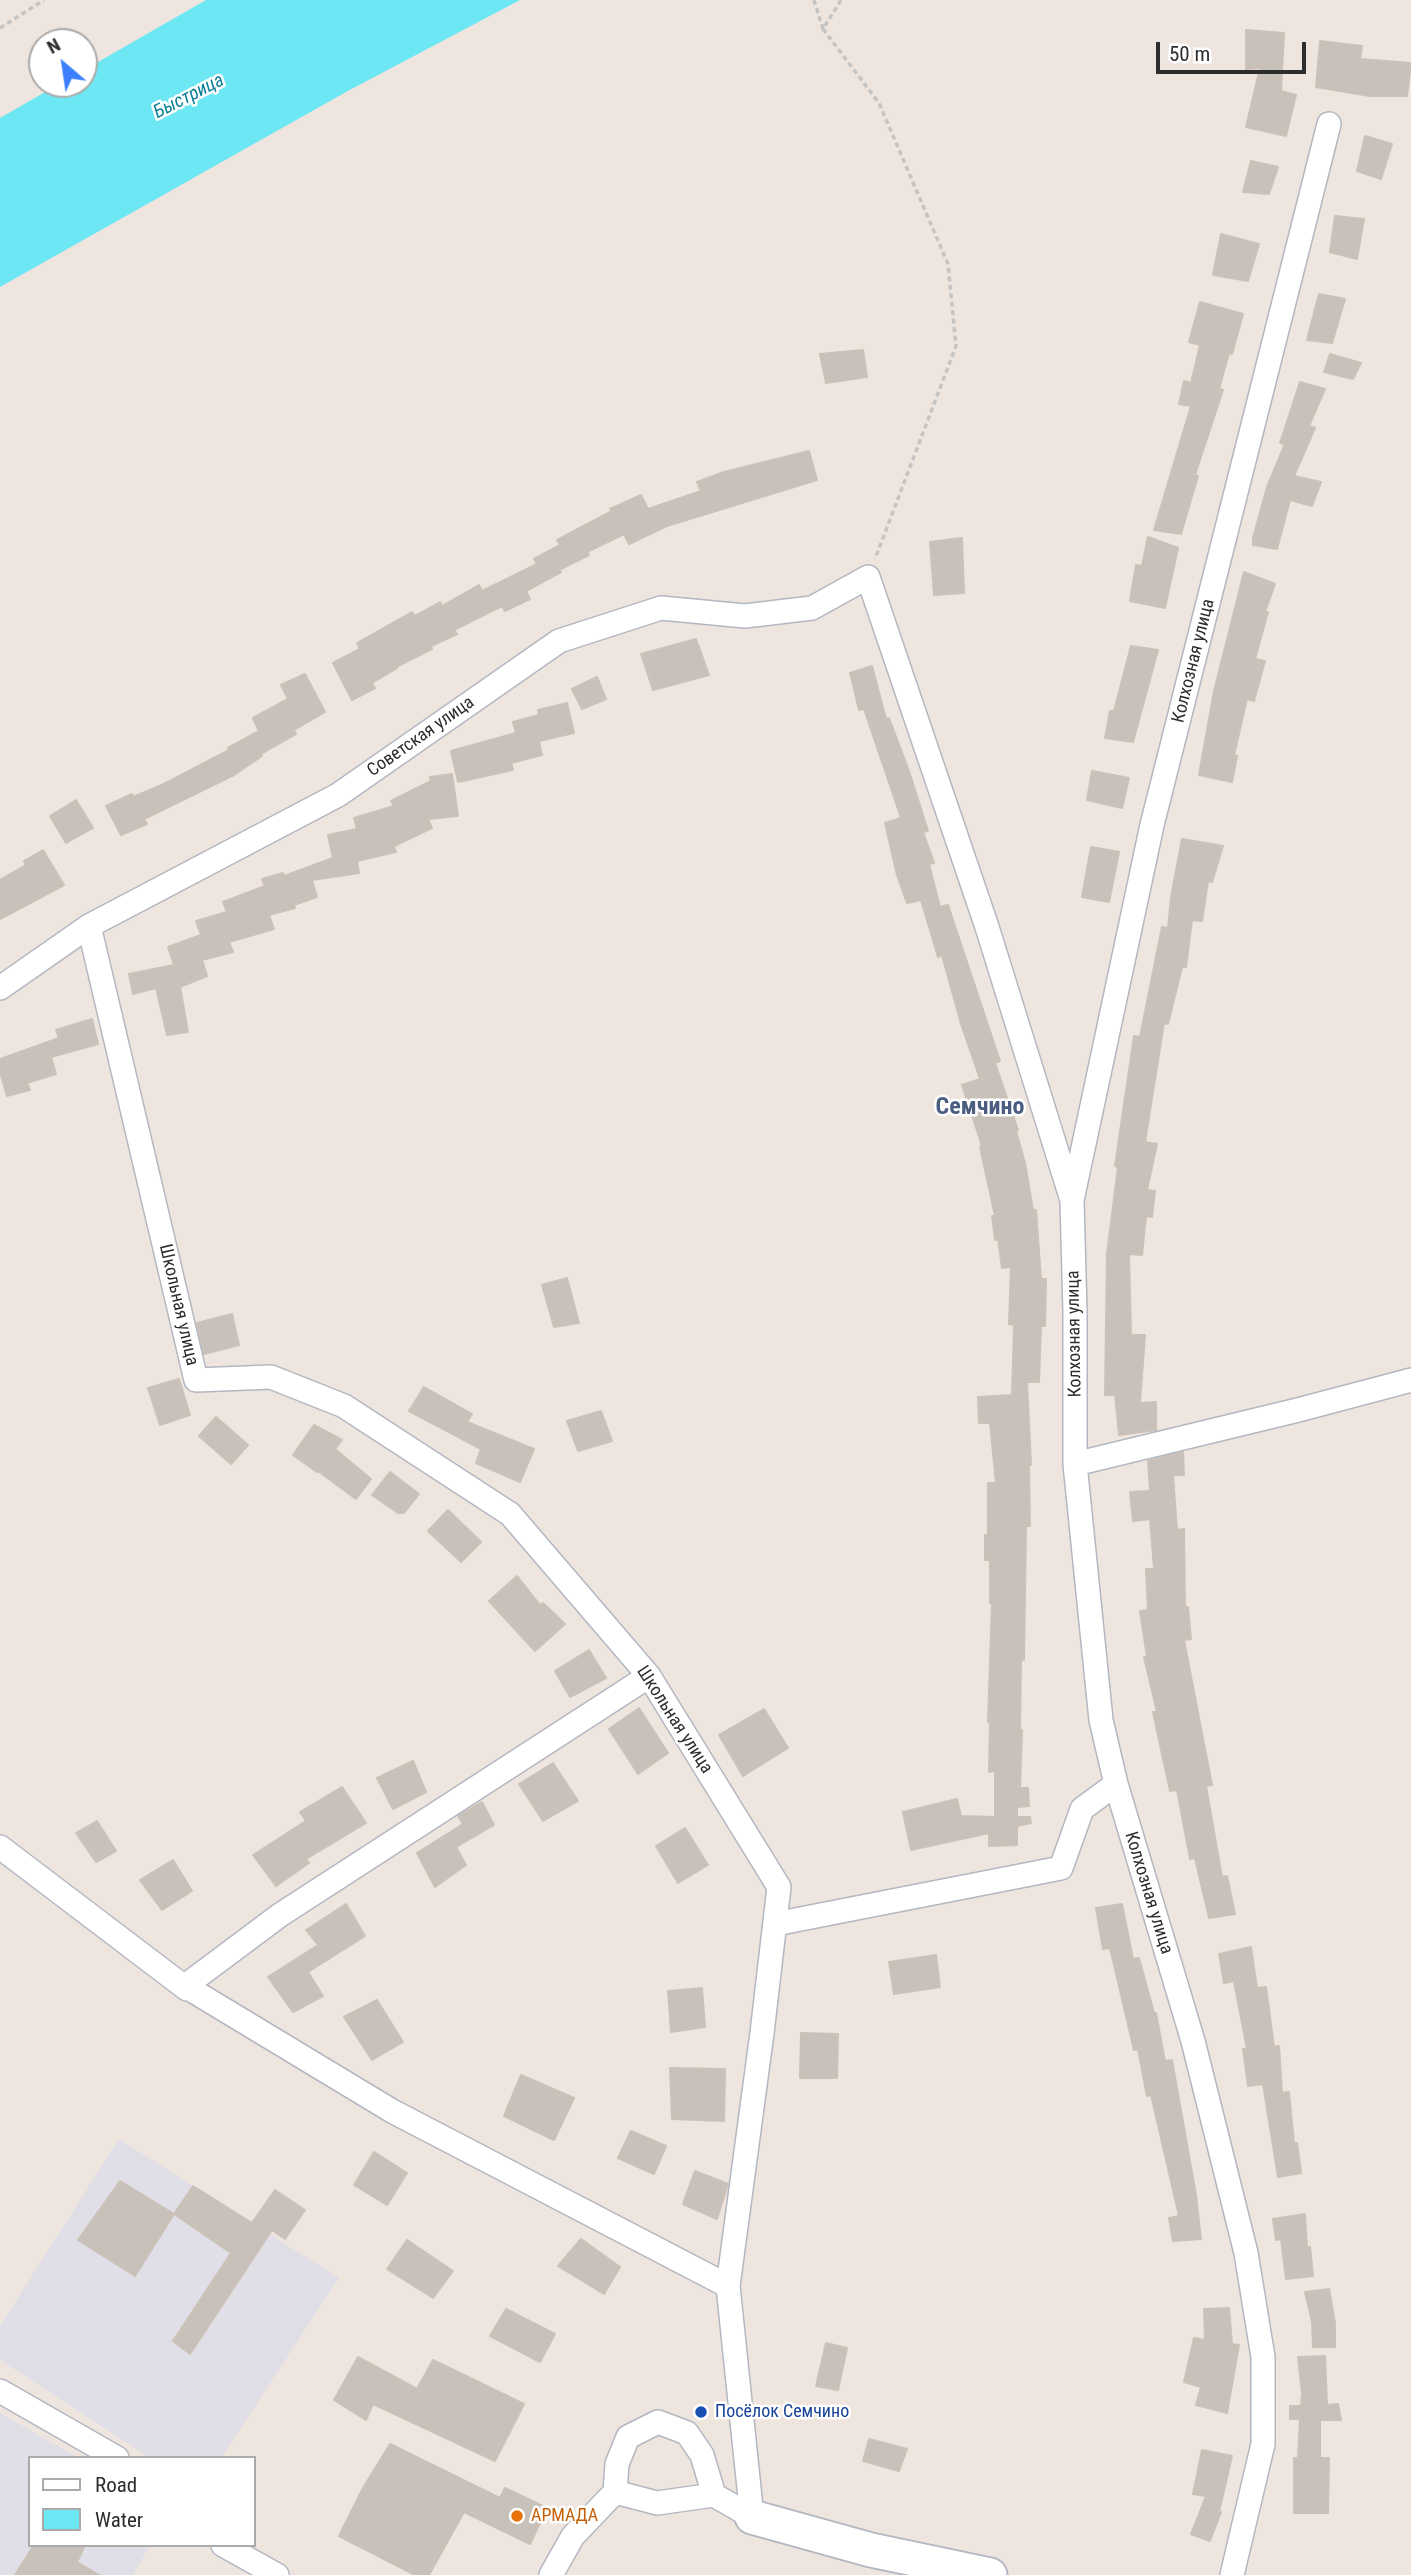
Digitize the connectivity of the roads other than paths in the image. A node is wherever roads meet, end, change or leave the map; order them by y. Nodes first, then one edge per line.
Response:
1 (1329, 124) dead end
2 (868, 578) joint
3 (89, 926) junction
4 (0, 988) edge
5 (1072, 1200) junction
6 (1411, 1380) edge
7 (1076, 1464) junction
8 (649, 1676) junction
9 (1116, 1784) junction
10 (0, 1847) edge
11 (775, 1924) junction
12 (185, 1986) junction
13 (727, 2286) junction
14 (0, 2391) edge
15 (114, 2456) edge
16 (615, 2492) junction
17 (713, 2495) junction
18 (752, 2517) junction
19 (227, 2547) edge
20 (277, 2575) edge
21 (551, 2575) edge
22 (990, 2575) edge
23 (1232, 2575) edge

1 - 5 street, Колхозная улица
2 - 3 street, Советская улица
2 - 5 street, Колхозная улица
3 - 4 street, Советская улица
3 - 8 street, Школьная улица
5 - 7 street, Колхозная улица
6 - 7 street
7 - 9 street, Колхозная улица
8 - 11 street, Школьная улица
8 - 12 street
9 - 11 street
9 - 23 street, Колхозная улица
10 - 12 street
11 - 13 street, Школьная улица
12 - 13 street
13 - 18 street, Школьная улица
14 - 15 street
16 - 17 street
16 - 17 street
16 - 21 street
17 - 18 street
18 - 22 street
19 - 20 street

